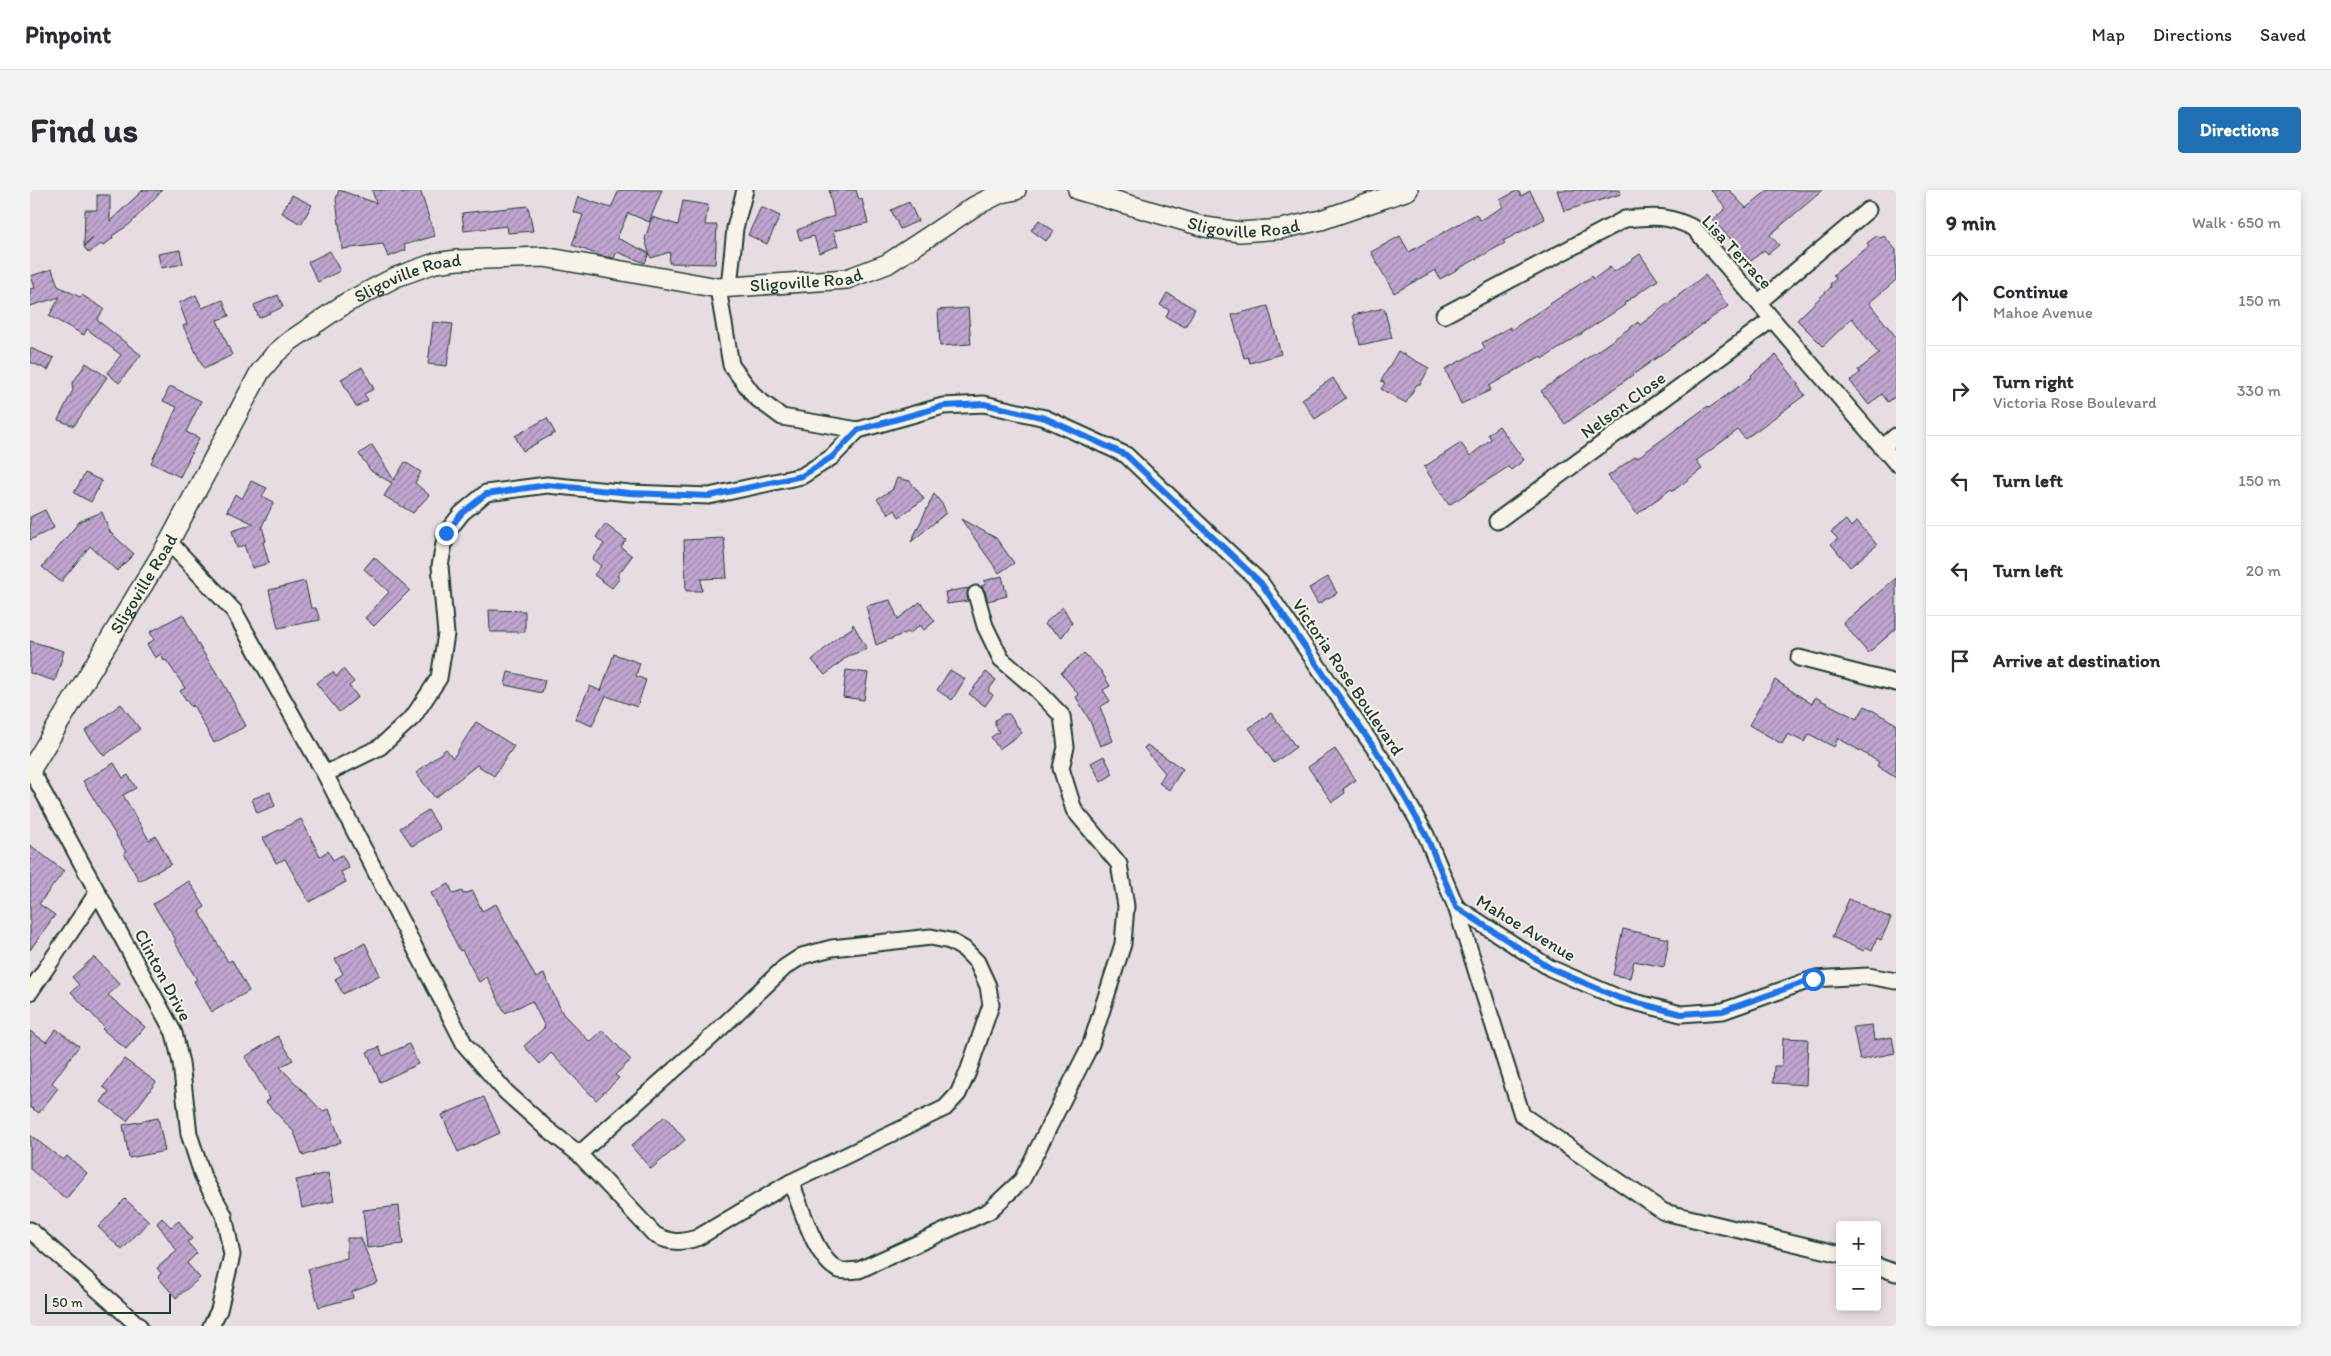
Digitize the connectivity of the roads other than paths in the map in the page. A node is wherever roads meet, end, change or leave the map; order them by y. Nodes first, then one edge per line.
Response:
1 (745, 190) edge
2 (1016, 190) edge
3 (1078, 190) edge
4 (1408, 190) edge
5 (1105, 194) edge
6 (1868, 210) dead end
7 (723, 287) junction
8 (1759, 302) junction
9 (1444, 315) dead end
10 (1772, 320) junction
11 (858, 430) junction
12 (1896, 436) edge
13 (1882, 448) junction
14 (1896, 463) edge
15 (1497, 521) dead end
16 (169, 542) junction
17 (976, 594) dead end
18 (1799, 658) dead end
19 (1896, 683) edge
20 (30, 770) edge
21 (325, 774) junction
22 (97, 894) junction
23 (1456, 907) junction
24 (1896, 981) edge
25 (30, 992) edge
26 (579, 1154) junction
27 (791, 1182) junction
28 (30, 1230) edge
29 (1836, 1253) edge
30 (1881, 1267) edge
31 (1896, 1273) edge
32 (139, 1326) edge
33 (211, 1326) edge

1 - 7 street, Victoria Rose Boulevard
2 - 7 street, Sligoville Road
3 - 5 street, Sligoville Road
4 - 5 street, Sligoville Road
6 - 8 street
7 - 11 street, Victoria Rose Boulevard
7 - 16 street, Sligoville Road
8 - 9 street, Lisa Terrace
8 - 10 street, Lisa Terrace
10 - 13 street, Lisa Terrace
10 - 15 street, Nelson Close
11 - 21 street
11 - 23 street, Victoria Rose Boulevard
12 - 13 street
13 - 14 street, Lisa Terrace
16 - 20 street, Sligoville Road
16 - 21 street
17 - 27 street
18 - 19 street
20 - 22 street, Clinton Drive
21 - 26 street
22 - 25 street
22 - 33 street, Clinton Drive
23 - 24 street, Mahoe Avenue
23 - 29 street, Victoria Rose Boulevard
26 - 27 street
26 - 27 street
28 - 32 street
30 - 31 street

